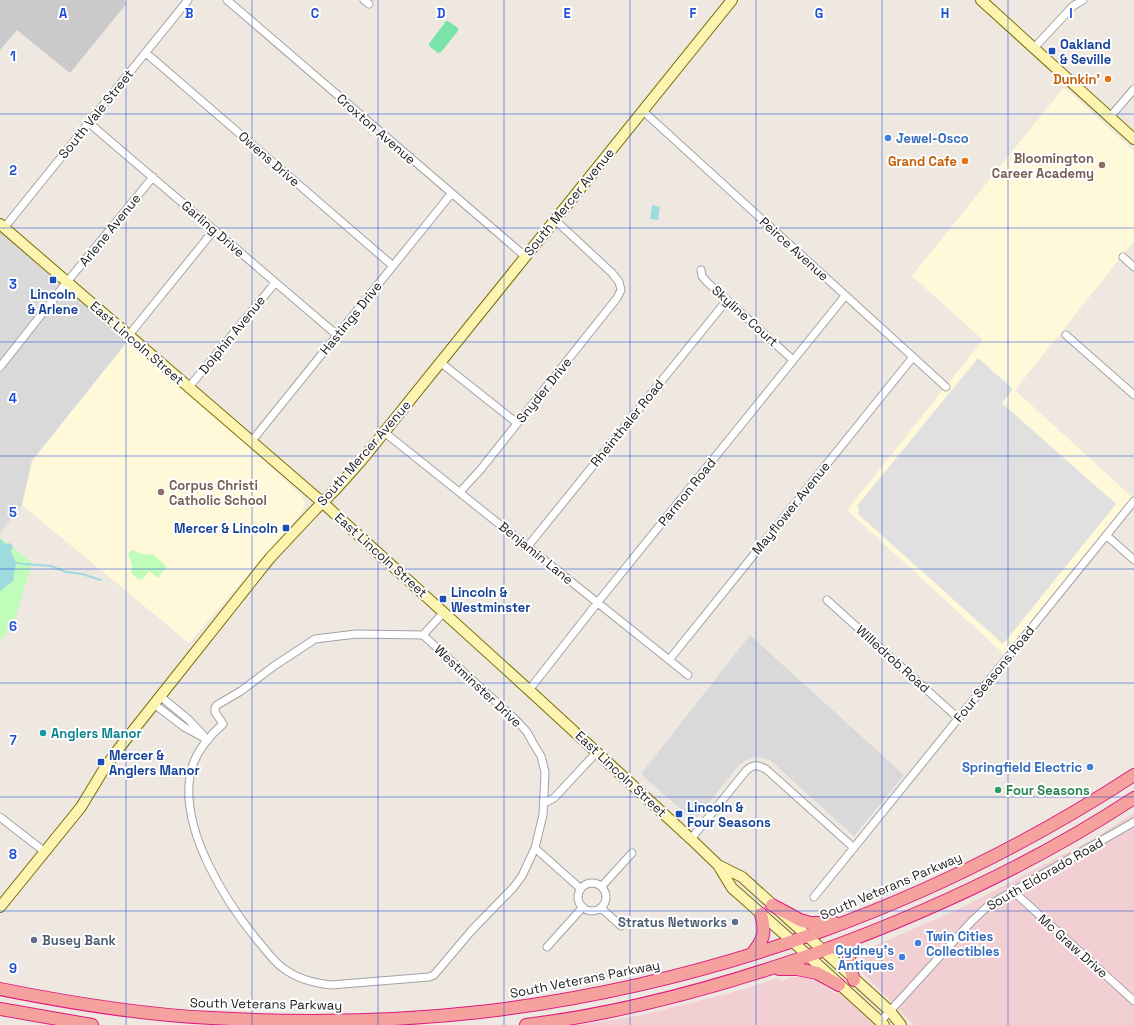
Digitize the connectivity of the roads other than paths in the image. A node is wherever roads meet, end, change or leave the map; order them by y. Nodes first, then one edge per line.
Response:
1 (188, 0) edge
2 (227, 0) edge
3 (732, 0) edge
4 (981, 0) edge
5 (1083, 0) edge
6 (1034, 48) junction
7 (146, 53) junction
8 (1134, 89) edge
9 (643, 111) junction
10 (1110, 117) junction
11 (89, 123) junction
12 (1134, 139) edge
13 (153, 177) junction
14 (451, 194) junction
15 (555, 220) junction
16 (2, 226) edge
17 (214, 230) junction
18 (526, 257) junction
19 (1123, 257) dead end
20 (393, 266) junction
21 (1134, 267) edge
22 (701, 270) dead end
23 (67, 282) junction
24 (275, 283) junction
25 (846, 296) junction
26 (727, 300) junction
27 (129, 335) junction
28 (337, 335) junction
29 (1066, 335) dead end
30 (913, 357) junction
31 (793, 360) junction
32 (440, 362) junction
33 (0, 367) edge
34 (946, 386) dead end
35 (189, 387) junction
36 (1134, 395) edge
37 (517, 423) junction
38 (384, 432) junction
39 (251, 442) junction
40 (460, 492) junction
41 (1134, 501) edge
42 (323, 503) junction
43 (1106, 535) junction
44 (528, 546) junction
45 (1134, 560) edge
46 (827, 600) dead end
47 (598, 602) junction
48 (444, 612) junction
49 (423, 635) junction
50 (670, 660) junction
51 (688, 675) dead end
52 (529, 690) junction
53 (157, 700) junction
54 (958, 718) junction
55 (208, 740) junction
56 (597, 752) junction
57 (1134, 775) edge
58 (1134, 798) edge
59 (544, 803) junction
60 (0, 817) edge
61 (1134, 822) edge
62 (691, 839) junction
63 (535, 848) junction
64 (854, 848) junction
65 (45, 852) junction
66 (632, 853) dead end
67 (718, 865) junction
68 (602, 886) junction
69 (581, 889) junction
70 (1013, 891) junction
71 (814, 897) dead end
72 (772, 905) junction
73 (0, 907) edge
74 (583, 907) junction
75 (601, 908) junction
76 (761, 914) junction
77 (842, 924) junction
78 (621, 926) dead end
79 (806, 936) junction
80 (854, 939) junction
81 (792, 941) junction
82 (547, 947) dead end
83 (822, 950) junction
84 (752, 954) junction
85 (808, 956) junction
86 (770, 969) junction
87 (854, 980) junction
88 (840, 985) junction
89 (0, 989) edge
90 (1134, 1001) edge
91 (0, 1009) edge
92 (890, 1012) junction
93 (408, 1021) edge
94 (422, 1021) edge
95 (882, 1024) edge
96 (92, 1025) edge
97 (526, 1025) edge
98 (901, 1025) edge

1 - 7 street, South Vale Street
2 - 14 street, Croxton Avenue
3 - 9 main road, South Mercer Avenue
4 - 6 main road
5 - 6 street
6 - 10 main road
7 - 11 street, South Vale Street
7 - 20 street, Owens Drive
8 - 10 street
9 - 15 main road, South Mercer Avenue
9 - 25 street, Peirce Avenue
10 - 12 main road
11 - 13 street, Garling Drive
11 - 16 street, South Vale Street
13 - 17 street, Garling Drive
13 - 23 street, Arlene Avenue
14 - 18 street, Croxton Avenue
14 - 20 street, Hastings Drive
15 - 18 main road, South Mercer Avenue
15 - 37 street, Snyder Drive
16 - 23 main road, East Lincoln Street
17 - 24 street, Garling Drive
17 - 27 street
18 - 32 main road, South Mercer Avenue
19 - 21 street
20 - 28 street, Hastings Drive
22 - 26 street, Skyline Court
23 - 27 main road, East Lincoln Street
23 - 33 street, Arlene Avenue
24 - 28 street, Garling Drive
24 - 35 street, Dolphin Avenue
25 - 30 street, Peirce Avenue
25 - 31 street, Parmon Road
26 - 31 street, Skyline Court
26 - 44 street, Rheinthaler Road
27 - 35 main road, East Lincoln Street
28 - 39 street, Hastings Drive
29 - 36 street
30 - 34 street, Peirce Avenue
30 - 50 street, Mayflower Avenue
31 - 47 street, Parmon Road
32 - 37 street
32 - 38 main road, South Mercer Avenue
35 - 39 main road, East Lincoln Street
37 - 40 street, Snyder Drive
38 - 40 street, Benjamin Lane
38 - 42 main road, South Mercer Avenue
39 - 42 main road, East Lincoln Street
40 - 44 street, Benjamin Lane
41 - 43 street, Four Seasons Road
42 - 48 main road, East Lincoln Street
42 - 53 main road, South Mercer Avenue
43 - 45 street
43 - 54 street, Four Seasons Road
44 - 47 street, Benjamin Lane
46 - 54 street, Willedrob Road
47 - 50 street, Benjamin Lane
47 - 52 street, Parmon Road
48 - 49 street
48 - 52 main road, East Lincoln Street
49 - 55 street, Westminster Drive
49 - 59 street, Westminster Drive
50 - 51 street, Benjamin Lane
52 - 56 main road, East Lincoln Street
53 - 55 street
53 - 65 main road, South Mercer Avenue
54 - 64 street, Four Seasons Road
55 - 63 street, Westminster Drive
56 - 59 street
56 - 62 main road, East Lincoln Street
57 - 77 highway, South Veterans Parkway
58 - 80 highway
59 - 63 street, Westminster Drive
60 - 65 street
61 - 70 street, South Eldorado Road
62 - 64 street
62 - 67 main road, East Lincoln Street
63 - 69 street
64 - 71 street, Four Seasons Road
65 - 73 main road, South Mercer Avenue
66 - 68 street
67 - 72 main road, East Lincoln Street
67 - 76 main road, East Lincoln Street
68 - 69 street
68 - 75 street
69 - 74 street
70 - 90 street, Mc Graw Drive
70 - 92 street, South Eldorado Road
72 - 77 highway
72 - 79 main road, East Lincoln Street
74 - 75 street
74 - 82 street
75 - 78 street
76 - 81 main road, East Lincoln Street
76 - 84 highway
77 - 79 highway, South Veterans Parkway
79 - 81 highway, South Veterans Parkway
79 - 83 main road, East Lincoln Street
80 - 83 highway
80 - 87 highway
81 - 84 highway, South Veterans Parkway
81 - 85 main road, East Lincoln Street
83 - 85 highway
83 - 87 main road, East Lincoln Street
84 - 94 highway, South Veterans Parkway
85 - 86 highway
85 - 88 main road, East Lincoln Street
86 - 88 highway
86 - 97 highway
87 - 92 main road, East Lincoln Street
88 - 95 main road, East Lincoln Street
89 - 93 highway, South Veterans Parkway
91 - 96 highway
92 - 95 street, South Eldorado Road
92 - 98 main road, East Lincoln Street
93 - 94 highway, South Veterans Parkway

